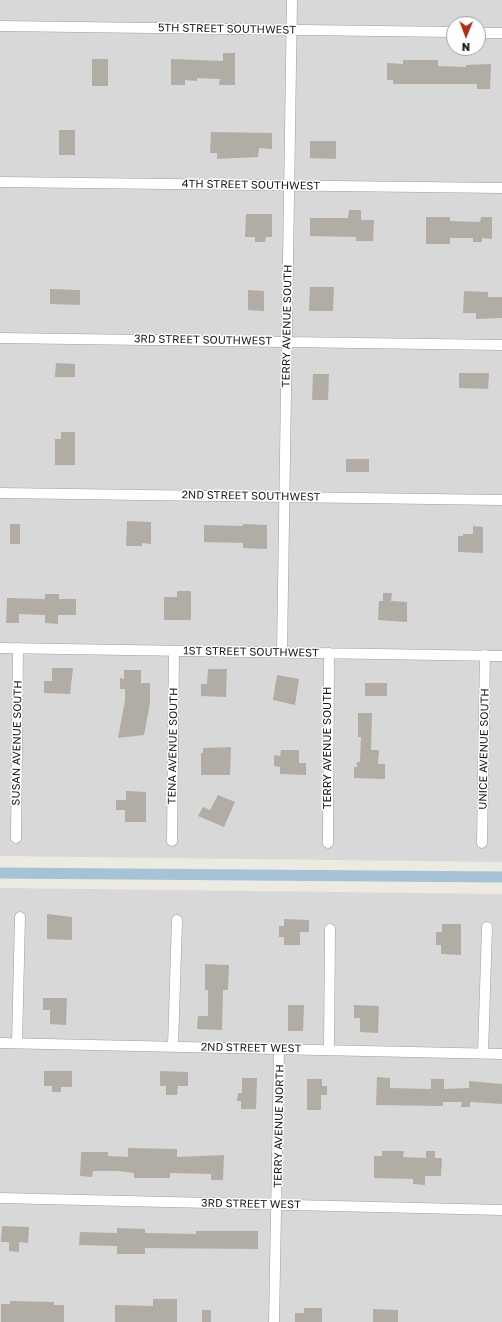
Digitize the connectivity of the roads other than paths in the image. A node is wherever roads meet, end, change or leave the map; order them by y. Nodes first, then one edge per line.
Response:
1 (292, 0) edge
2 (0, 26) edge
3 (292, 30) junction
4 (446, 32) edge
5 (486, 32) edge
6 (502, 33) edge
7 (0, 182) edge
8 (289, 186) junction
9 (502, 188) edge
10 (0, 338) edge
11 (287, 342) junction
12 (502, 345) edge
13 (0, 493) edge
14 (285, 497) junction
15 (502, 500) edge
16 (0, 648) edge
17 (18, 648) junction
18 (174, 651) junction
19 (282, 652) junction
20 (329, 653) junction
21 (485, 655) junction
22 (502, 656) edge
23 (16, 838) dead end
24 (172, 841) dead end
25 (328, 843) dead end
26 (482, 843) dead end
27 (20, 917) dead end
28 (177, 920) dead end
29 (487, 927) dead end
30 (330, 929) dead end
31 (0, 1043) edge
32 (17, 1043) junction
33 (173, 1046) junction
34 (280, 1049) junction
35 (329, 1050) junction
36 (483, 1053) junction
37 (502, 1054) edge
38 (0, 1198) edge
39 (278, 1205) junction
40 (502, 1210) edge
41 (274, 1322) edge

1 - 3 street, TERRY AVENUE SOUTH
2 - 3 street, 5TH STREET SOUTHWEST
3 - 4 street, 5TH STREET SOUTHWEST
3 - 8 street, TERRY AVENUE SOUTH
5 - 6 street
7 - 8 street, 4TH STREET SOUTHWEST
8 - 9 street, 4TH STREET SOUTHWEST
8 - 11 street, TERRY AVENUE SOUTH
10 - 11 street, 3RD STREET SOUTHWEST
11 - 12 street, 3RD STREET SOUTHWEST
11 - 14 street, TERRY AVENUE SOUTH
13 - 14 street, 2ND STREET SOUTHWEST
14 - 15 street, 2ND STREET SOUTHWEST
14 - 19 street, TERRY AVENUE SOUTH
16 - 17 street, 1ST STREET SOUTHWEST
17 - 18 street, 1ST STREET SOUTHWEST
17 - 23 street, SUSAN AVENUE SOUTH
18 - 19 street, 1ST STREET SOUTHWEST
18 - 24 street, TENA AVENUE SOUTH
19 - 20 street, 1ST STREET SOUTHWEST
20 - 21 street, 1ST STREET SOUTHWEST
20 - 25 street, TERRY AVENUE SOUTH
21 - 22 street, 1ST STREET SOUTHWEST
21 - 26 street, UNICE AVENUE SOUTH
27 - 32 street
28 - 33 street
29 - 36 street
30 - 35 street
31 - 32 street, 2ND STREET WEST
32 - 33 street, 2ND STREET WEST
33 - 34 street, 2ND STREET WEST
34 - 35 street, 2ND STREET WEST
34 - 39 street, TERRY AVENUE NORTH
35 - 36 street, 2ND STREET WEST
36 - 37 street, 2ND STREET WEST
38 - 39 street, 3RD STREET WEST
39 - 40 street, 3RD STREET WEST
39 - 41 street, TERRY AVENUE NORTH

